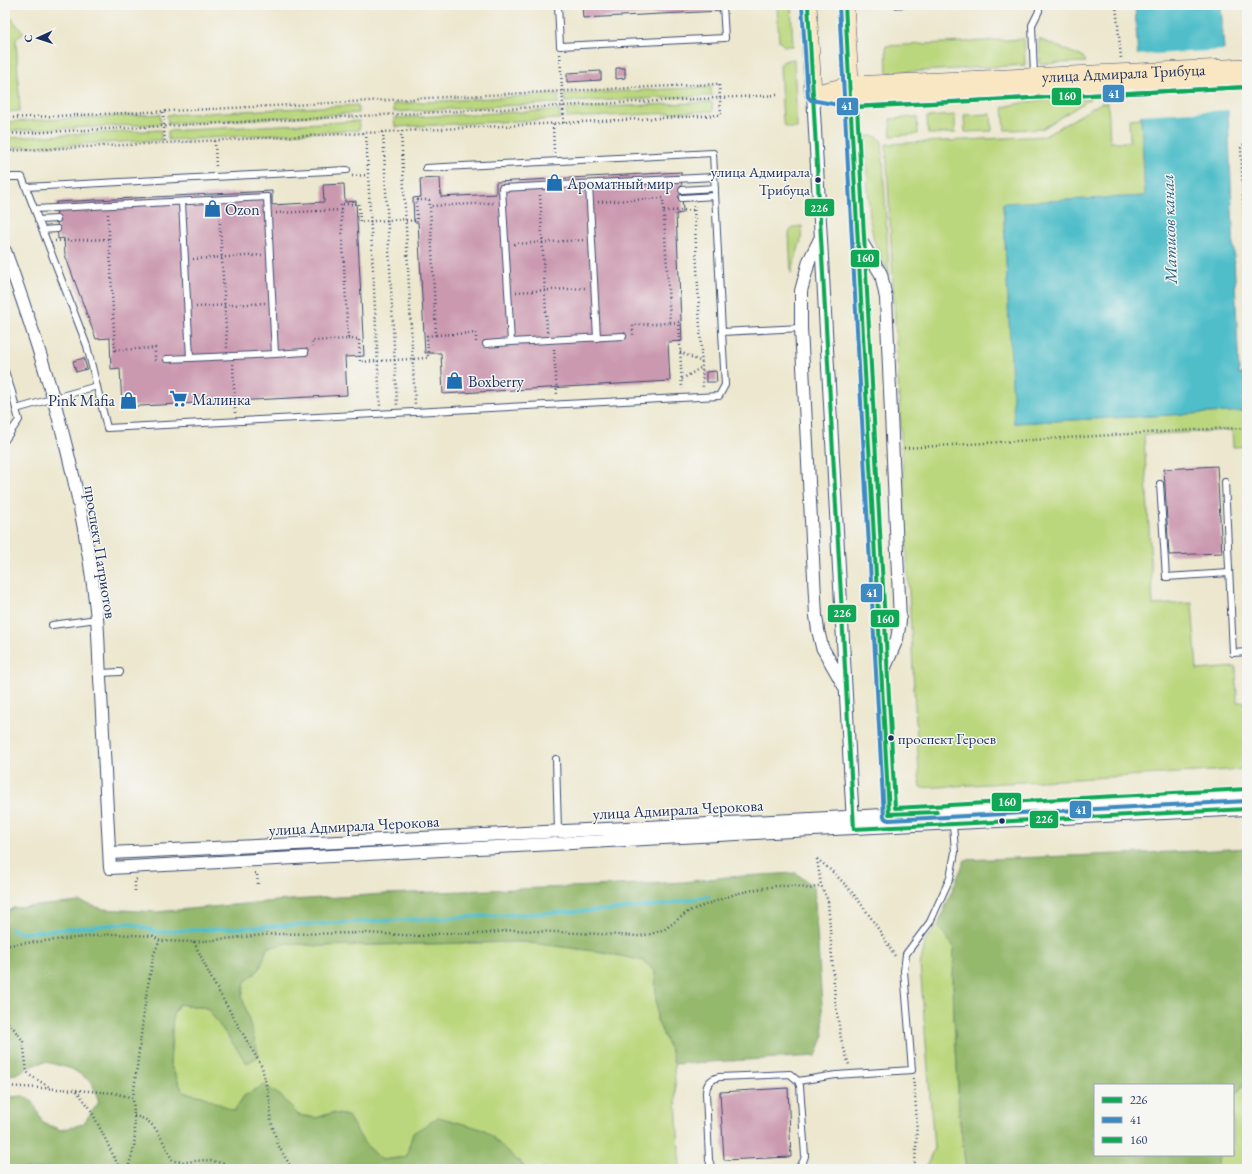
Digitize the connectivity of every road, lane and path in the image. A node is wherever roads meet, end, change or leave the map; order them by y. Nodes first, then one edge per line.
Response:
1 (558, 5) edge
2 (723, 5) edge
3 (808, 5) edge
4 (845, 5) edge
5 (1039, 5) edge
6 (1116, 5) edge
7 (560, 46) junction
8 (1127, 73) junction
9 (1241, 74) edge
10 (1034, 76) junction
11 (562, 90) junction
12 (851, 93) junction
13 (813, 94) junction
14 (778, 95) dead end
15 (720, 98) junction
16 (563, 106) junction
17 (163, 112) junction
18 (5, 118) edge
19 (564, 123) junction
20 (553, 124) junction
21 (164, 127) junction
22 (401, 131) junction
23 (382, 132) junction
24 (366, 133) junction
25 (5, 134) edge
26 (215, 141) junction
27 (165, 143) junction
28 (1247, 144) edge
29 (5, 151) edge
30 (555, 161) junction
31 (426, 168) dead end
32 (347, 170) dead end
33 (217, 176) junction
34 (5, 177) edge
35 (714, 177) junction
36 (589, 184) junction
37 (26, 186) junction
38 (539, 186) junction
39 (715, 188) junction
40 (682, 190) dead end
41 (715, 196) junction
42 (682, 198) dead end
43 (693, 198) junction
44 (219, 200) junction
45 (182, 202) junction
46 (590, 202) junction
47 (503, 203) junction
48 (107, 206) junction
49 (430, 206) junction
50 (34, 209) junction
51 (341, 210) junction
52 (694, 210) junction
53 (664, 212) junction
54 (268, 214) junction
55 (57, 219) dead end
56 (38, 220) junction
57 (387, 220) junction
58 (406, 220) junction
59 (370, 221) junction
60 (57, 229) dead end
61 (42, 230) junction
62 (858, 237) junction
63 (821, 238) junction
64 (109, 239) junction
65 (592, 240) junction
66 (64, 241) dead end
67 (542, 242) junction
68 (505, 244) junction
69 (5, 251) edge
70 (270, 254) junction
71 (222, 257) junction
72 (185, 259) junction
73 (594, 288) junction
74 (545, 290) junction
75 (1247, 290) edge
76 (508, 292) junction
77 (272, 302) junction
78 (225, 305) junction
79 (187, 307) junction
80 (670, 323) junction
81 (800, 328) junction
82 (722, 332) junction
83 (436, 335) junction
84 (623, 336) joint
85 (597, 338) junction
86 (348, 339) junction
87 (551, 340) junction
88 (510, 342) junction
89 (486, 344) joint
90 (680, 351) junction
91 (305, 352) joint
92 (275, 354) junction
93 (230, 356) junction
94 (190, 358) junction
95 (167, 359) joint
96 (413, 359) junction
97 (395, 360) junction
98 (378, 361) junction
99 (702, 362) junction
100 (702, 367) junction
101 (5, 371) edge
102 (682, 380) junction
103 (97, 386) junction
104 (557, 388) dead end
105 (704, 397) junction
106 (682, 398) junction
107 (54, 399) junction
108 (234, 401) dead end
109 (16, 409) junction
110 (416, 412) junction
111 (397, 413) junction
112 (381, 414) junction
113 (1247, 428) edge
114 (5, 440) edge
115 (902, 448) dead end
116 (1225, 482) dead end
117 (1160, 484) dead end
118 (1229, 573) junction
119 (97, 619) junction
120 (52, 625) dead end
121 (1247, 652) edge
122 (120, 672) dead end
123 (100, 673) junction
124 (882, 675) junction
125 (846, 690) junction
126 (556, 758) dead end
127 (1247, 795) edge
128 (1247, 809) edge
129 (889, 814) junction
130 (853, 817) junction
131 (953, 824) junction
132 (890, 827) junction
133 (854, 829) junction
134 (558, 831) junction
135 (110, 853) junction
136 (110, 868) joint
137 (135, 880) dead end
138 (821, 885) junction
139 (135, 891) dead end
140 (160, 941) junction
141 (194, 942) junction
142 (5, 946) edge
143 (904, 971) junction
144 (5, 1020) edge
145 (912, 1070) junction
146 (852, 1074) junction
147 (798, 1081) junction
148 (5, 1086) edge
149 (51, 1088) junction
150 (76, 1090) junction
151 (133, 1098) junction
152 (134, 1116) junction
153 (120, 1169) edge
154 (128, 1169) edge
155 (227, 1169) edge
156 (292, 1169) edge
157 (712, 1169) edge
158 (797, 1169) edge
159 (914, 1169) edge

1 - 7 lane
2 - 7 lane
3 - 13 street
4 - 12 street
5 - 10 lane
6 - 8 path
7 - 11 path
8 - 9 street, улица Адмирала Трибуца
8 - 10 street, улица Адмирала Трибуца
8 - 12 street, улица Адмирала Трибуца
10 - 12 street, улица Адмирала Трибуца
11 - 15 path
11 - 16 path
11 - 17 path
12 - 13 street, улица Адмирала Трибуца
12 - 62 street
13 - 63 street
14 - 15 path
15 - 16 path
15 - 19 path
16 - 19 path
16 - 21 path
17 - 18 path
17 - 21 path
19 - 20 path
20 - 22 path
20 - 30 path
21 - 25 path
21 - 27 path
22 - 23 path
22 - 58 path
23 - 24 path
23 - 57 path
24 - 26 path
24 - 59 path
26 - 27 path
26 - 33 path
27 - 29 path
28 - 75 path
30 - 31 lane
30 - 35 lane
32 - 33 lane
33 - 37 lane
34 - 37 lane
35 - 36 lane
35 - 39 lane
36 - 38 lane
36 - 46 lane
37 - 50 lane
38 - 47 lane
38 - 67 path
39 - 40 lane
39 - 41 lane
41 - 43 lane
41 - 82 lane
42 - 43 lane
43 - 52 path
44 - 45 lane
44 - 54 lane
44 - 71 path
45 - 48 lane
45 - 72 lane
46 - 53 path
46 - 65 lane
47 - 49 path
47 - 68 lane
48 - 50 lane
48 - 64 path
49 - 58 path
49 - 83 path
50 - 56 lane
51 - 54 path
51 - 59 path
51 - 86 path
52 - 53 path
52 - 99 path
53 - 80 path
54 - 70 lane
55 - 56 lane
56 - 61 lane
57 - 58 path
57 - 59 path
57 - 97 path
58 - 96 path
59 - 98 path
60 - 61 lane
61 - 103 lane
62 - 124 street
62 - 124 street
63 - 81 street
63 - 125 street
64 - 66 path
64 - 95 path
65 - 67 path
65 - 73 lane
67 - 68 path
67 - 74 path
68 - 76 lane
69 - 107 street, проспект Патриотов
70 - 71 path
70 - 77 lane
71 - 72 path
71 - 78 path
72 - 79 lane
73 - 74 path
73 - 85 lane
74 - 76 path
74 - 87 path
76 - 88 lane
77 - 78 path
77 - 92 lane
78 - 79 path
78 - 93 path
79 - 94 lane
80 - 84 path
80 - 90 path
81 - 82 lane
81 - 125 street
82 - 105 lane
83 - 89 path
83 - 96 path
84 - 85 lane
85 - 87 lane
86 - 91 path
86 - 98 path
87 - 88 lane
87 - 104 path
88 - 89 lane
90 - 99 path
90 - 102 path
91 - 92 lane
92 - 93 lane
93 - 94 lane
93 - 108 path
94 - 95 lane
96 - 97 path
96 - 110 path
97 - 98 path
97 - 111 path
98 - 112 path
99 - 100 path
100 - 102 path
100 - 105 path
101 - 109 lane
102 - 106 path
103 - 107 lane
103 - 112 lane
105 - 106 lane
106 - 110 lane
107 - 109 lane
107 - 119 street, проспект Патриотов
109 - 114 lane
110 - 111 lane
111 - 112 lane
113 - 115 path
116 - 118 lane
117 - 118 lane
118 - 121 lane
119 - 120 lane
119 - 123 street, проспект Патриотов
122 - 123 lane
123 - 135 street, проспект Патриотов
124 - 129 street
125 - 130 street
126 - 134 lane
127 - 129 street, улица Адмирала Черокова
128 - 131 street, улица Адмирала Черокова
129 - 130 street, улица Адмирала Черокова
129 - 132 street
130 - 133 street
130 - 134 street, улица Адмирала Черокова
131 - 132 street, улица Адмирала Черокова
131 - 143 lane
132 - 133 street, улица Адмирала Черокова
133 - 136 street, улица Адмирала Черокова
134 - 135 street, улица Адмирала Черокова
135 - 136 street, проспект Патриотов
137 - 139 path
138 - 141 path
138 - 143 path
138 - 146 path
140 - 141 path
140 - 142 path
140 - 151 path
141 - 156 path
143 - 145 lane
144 - 149 path
145 - 146 lane
145 - 159 path
146 - 147 lane
147 - 157 lane
147 - 158 lane
148 - 149 path
149 - 150 path
150 - 151 path
150 - 153 path
151 - 152 path
152 - 154 path
152 - 155 path

